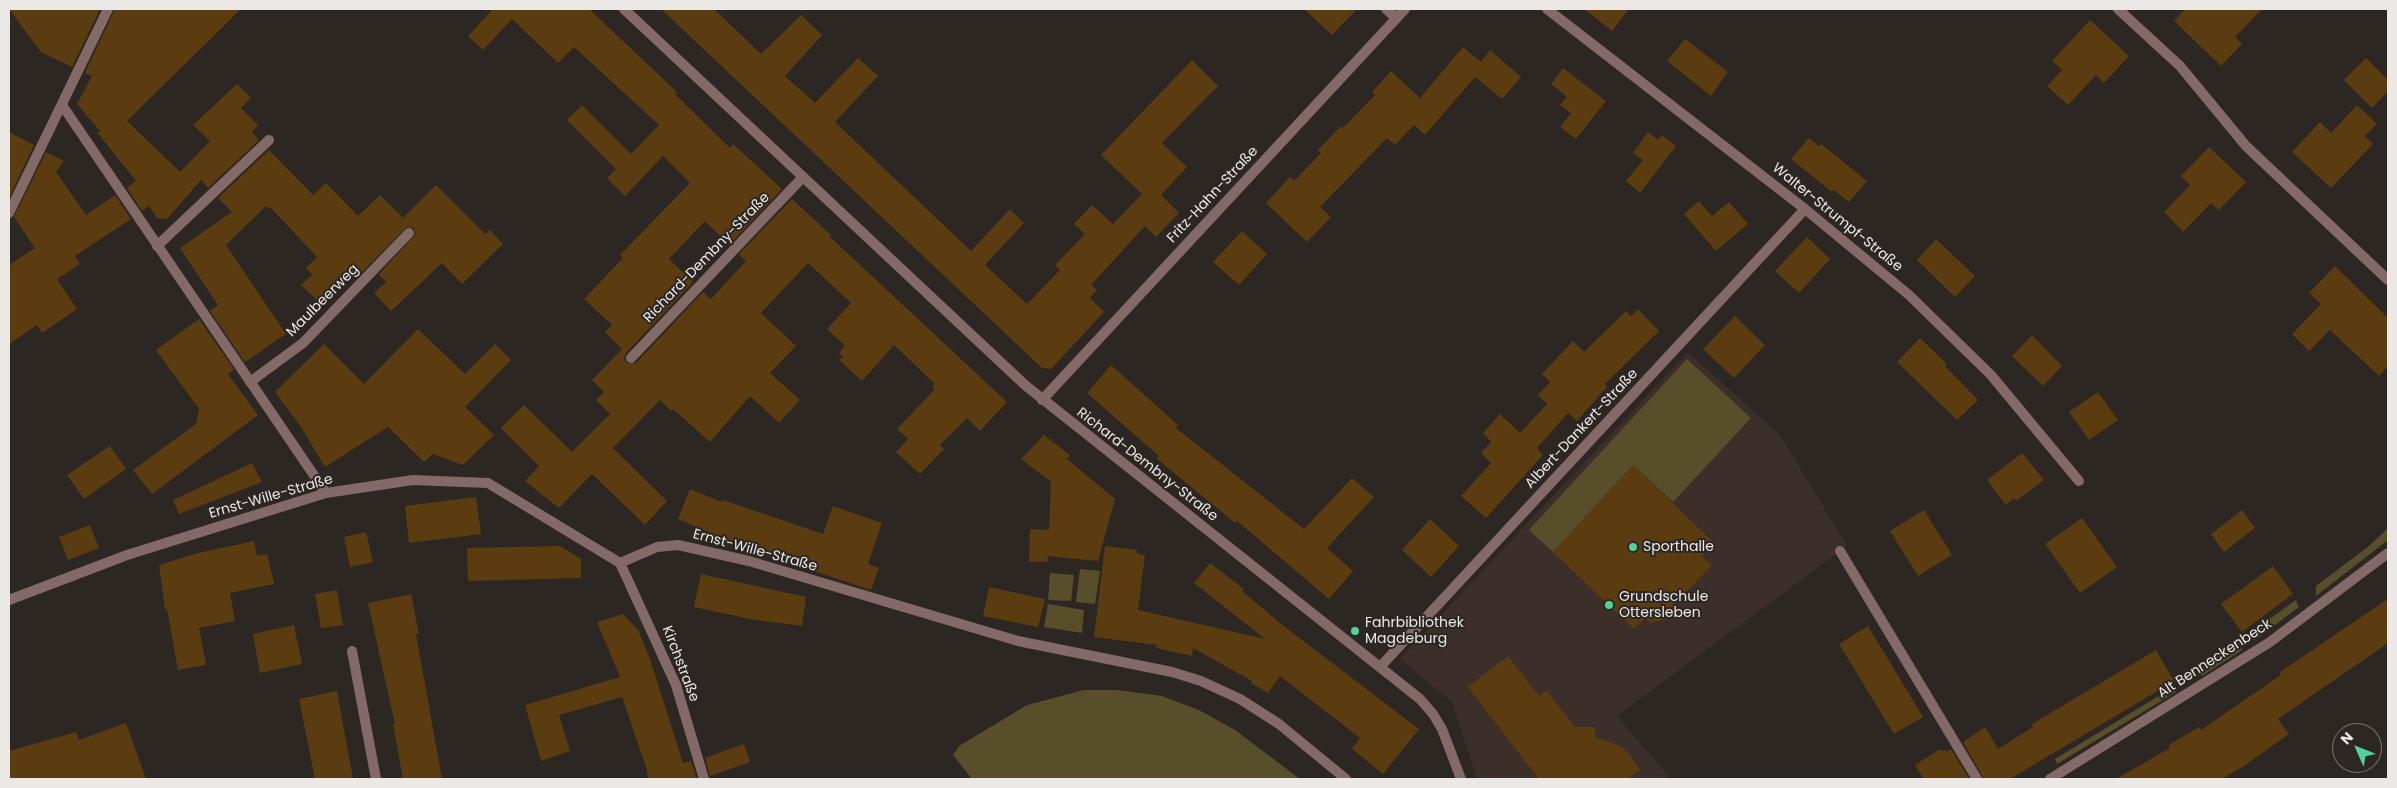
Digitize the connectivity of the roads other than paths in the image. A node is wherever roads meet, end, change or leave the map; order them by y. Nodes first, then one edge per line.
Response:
1 (108, 9) edge
2 (624, 9) edge
3 (1386, 9) edge
4 (1405, 9) edge
5 (1547, 9) edge
6 (2118, 9) edge
7 (1396, 18) junction
8 (62, 105) junction
9 (269, 140) dead end
10 (803, 177) junction
11 (1805, 209) junction
12 (9, 213) edge
13 (410, 233) dead end
14 (157, 246) junction
15 (2388, 280) edge
16 (631, 358) dead end
17 (250, 382) junction
18 (1042, 400) junction
19 (2079, 481) dead end
20 (326, 493) junction
21 (1840, 551) dead end
22 (2388, 553) edge
23 (620, 564) junction
24 (9, 600) edge
25 (352, 651) dead end
26 (1380, 667) junction
27 (376, 779) edge
28 (704, 779) edge
29 (1346, 779) edge
30 (1461, 779) edge
31 (1977, 779) edge
32 (2050, 779) edge

1 - 8 street
2 - 10 street, Richard-Dembny-Straße
3 - 7 street
4 - 7 street, Fritz-Hahn-Straße
5 - 11 street, Walter-Strumpf-Straße
6 - 15 street
7 - 18 street, Fritz-Hahn-Straße
8 - 12 street
8 - 14 street
9 - 14 street
10 - 16 street, Richard-Dembny-Straße
10 - 18 street, Richard-Dembny-Straße
11 - 19 street, Walter-Strumpf-Straße
11 - 26 street, Albert-Dankert-Straße
13 - 17 street, Maulbeerweg
14 - 17 street
17 - 20 street
18 - 26 street, Richard-Dembny-Straße
20 - 23 street, Ernst-Wille-Straße
20 - 24 street, Ernst-Wille-Straße
21 - 31 street
22 - 32 street, Alt Benneckenbeck
23 - 28 street, Kirchstraße
23 - 29 street, Ernst-Wille-Straße
25 - 27 street
26 - 30 street, Richard-Dembny-Straße

